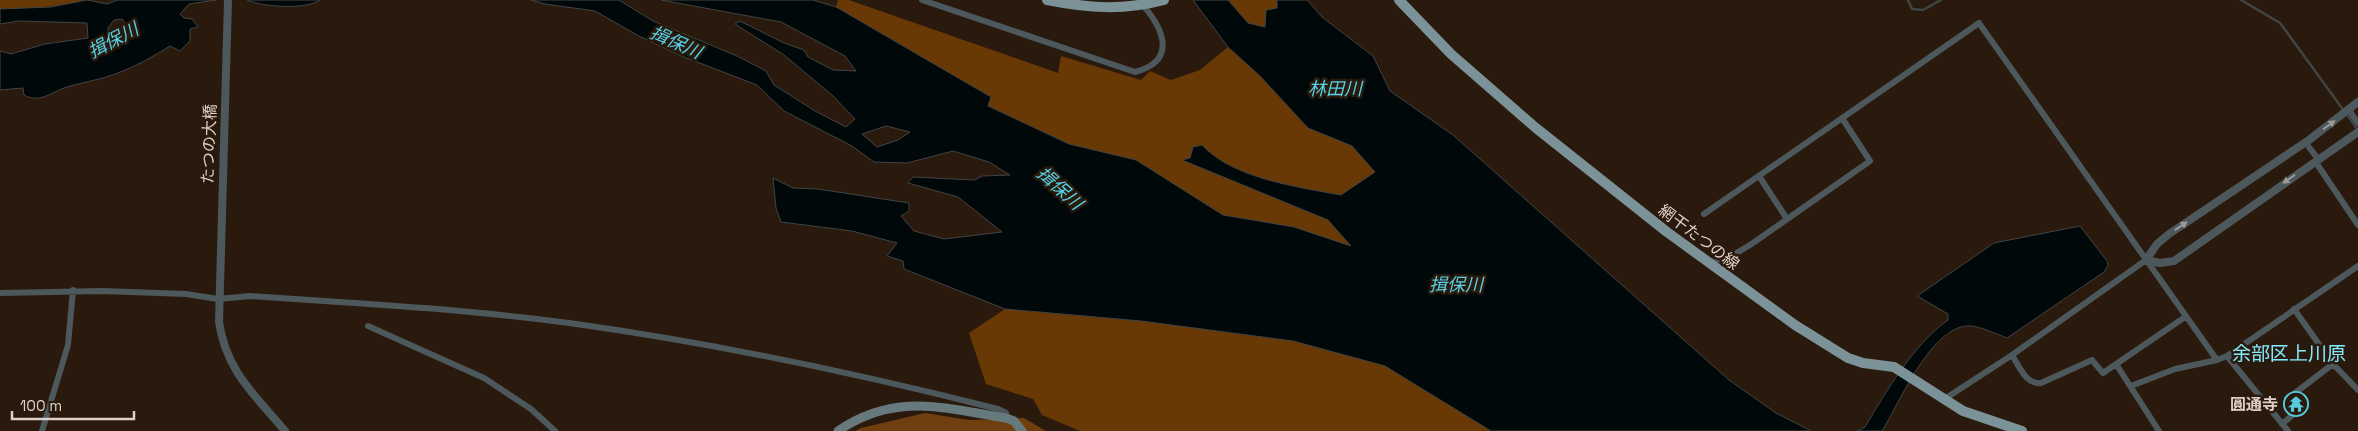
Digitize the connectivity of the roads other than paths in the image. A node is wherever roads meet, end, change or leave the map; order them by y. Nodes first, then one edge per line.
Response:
1 (228, 0) edge
2 (922, 0) edge
3 (1047, 0) edge
4 (1164, 0) edge
5 (1399, 0) edge
6 (1143, 2) edge
7 (2358, 102) edge
8 (2349, 110) junction
9 (1842, 118) junction
10 (2358, 123) edge
11 (2358, 132) edge
12 (2306, 142) junction
13 (2316, 160) junction
14 (1759, 176) junction
15 (1704, 214) dead end
16 (1787, 218) junction
17 (2358, 224) edge
18 (2146, 260) junction
19 (1709, 263) junction
20 (2358, 266) edge
21 (72, 290) junction
22 (0, 293) edge
23 (218, 299) junction
24 (2294, 309) junction
25 (2185, 317) junction
26 (368, 326) dead end
27 (2012, 355) junction
28 (2227, 356) junction
29 (2217, 360) junction
30 (2116, 364) junction
31 (2333, 364) junction
32 (2131, 386) junction
33 (2358, 390) edge
34 (1943, 400) junction
35 (1006, 418) junction
36 (2282, 424) junction
37 (42, 431) edge
38 (285, 431) edge
39 (555, 431) edge
40 (838, 431) edge
41 (1022, 431) edge
42 (2022, 431) edge
43 (2159, 431) edge
44 (2288, 431) edge

1 - 23 street, たつの大橋
2 - 6 street
3 - 6 main road
4 - 6 main road
5 - 19 main road, 網干たつの線
7 - 8 street
8 - 10 street
12 -> 8 street
9 - 14 street
9 - 16 street
9 - 18 street
11 - 13 street
12 - 13 street
18 -> 12 street
13 - 17 street
13 -> 18 street
14 - 15 street
14 - 16 street
16 - 19 street
18 - 25 street
18 - 27 street
19 - 34 main road, 網干たつの線
20 - 24 street
21 - 22 street
21 - 23 street
21 - 37 street
23 - 35 street
23 - 38 street, たつの大橋
24 - 28 street
24 - 31 street
25 - 29 street
25 - 30 street
26 - 39 street
27 - 30 street
27 - 34 street
28 - 29 street
28 - 36 street
29 - 32 street
30 - 32 street
31 - 33 street
31 - 36 street
32 - 43 street
34 - 42 main road, 網干たつの線
35 - 40 main road
35 - 41 main road
36 - 44 street

